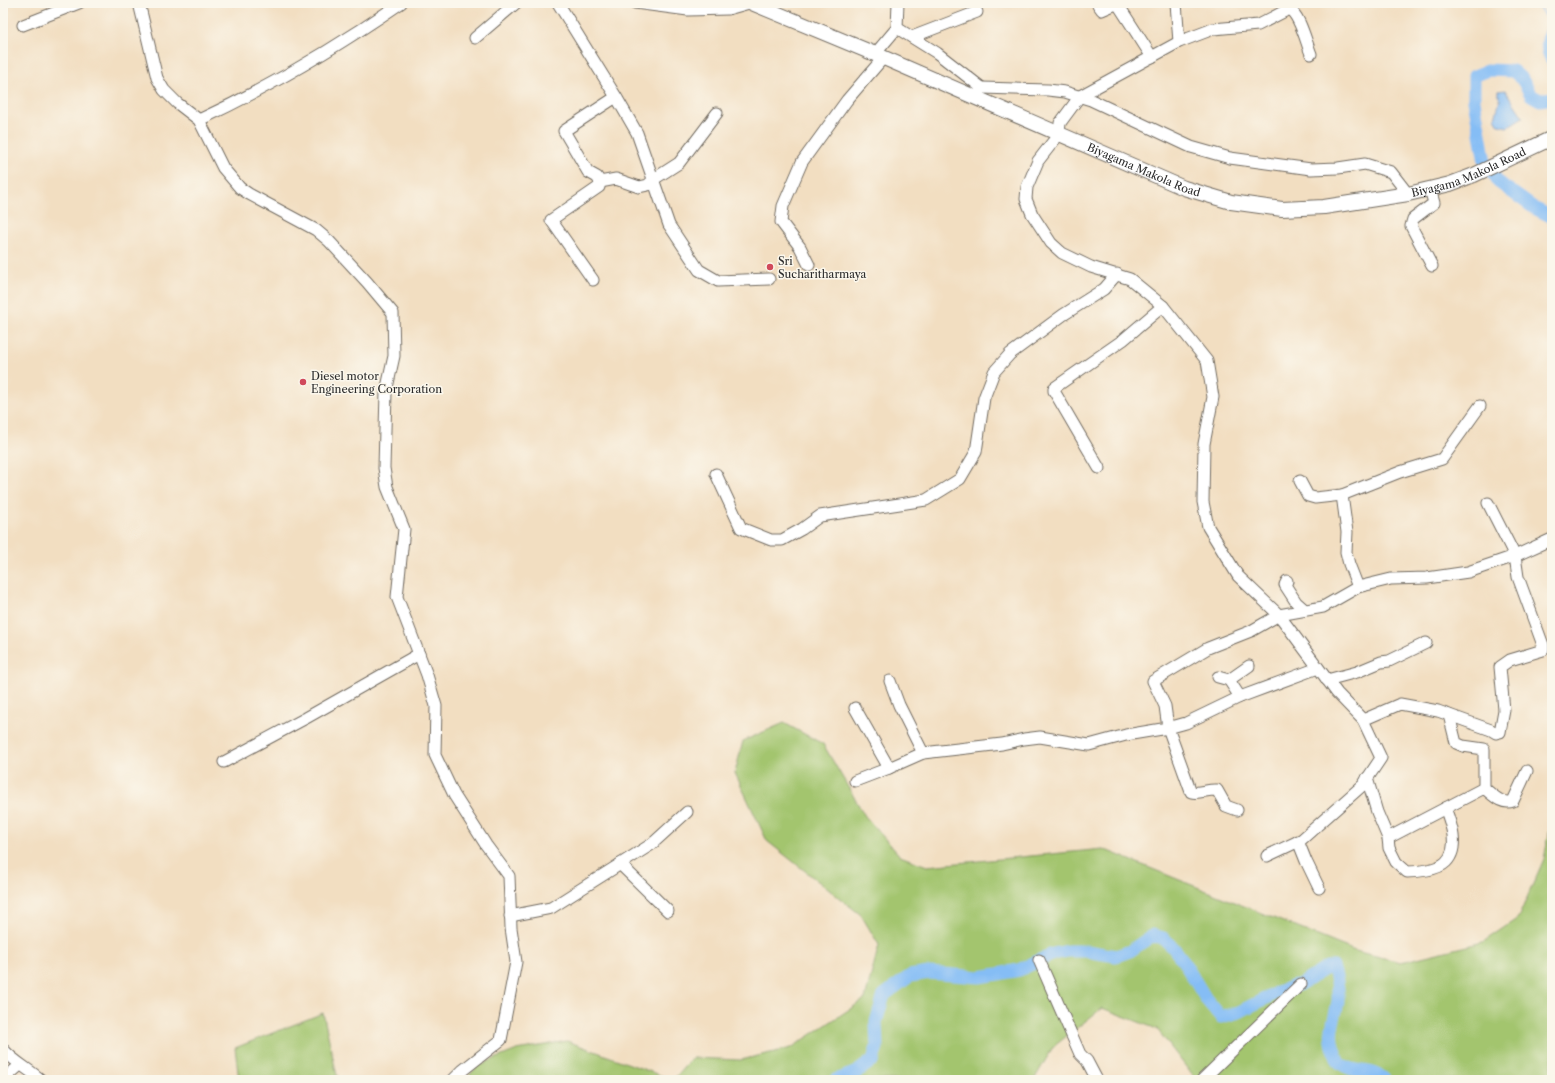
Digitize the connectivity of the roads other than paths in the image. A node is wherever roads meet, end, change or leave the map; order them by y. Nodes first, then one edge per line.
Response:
1 (79, 3) edge
2 (139, 3) edge
3 (401, 3) edge
4 (516, 3) edge
5 (558, 3) edge
6 (635, 3) edge
7 (749, 3) edge
8 (752, 3) edge
9 (898, 3) edge
10 (1097, 3) edge
11 (1176, 3) edge
12 (977, 12) dead end
13 (23, 25) dead end
14 (897, 28) junction
15 (912, 37) junction
16 (475, 38) dead end
17 (1179, 42) junction
18 (1311, 54) dead end
19 (879, 56) junction
20 (1152, 57) junction
21 (979, 93) junction
22 (1080, 96) junction
23 (616, 97) junction
24 (717, 113) dead end
25 (199, 120) junction
26 (1059, 134) junction
27 (1552, 138) edge
28 (654, 179) junction
29 (600, 182) junction
30 (1430, 189) junction
31 (1408, 194) junction
32 (809, 265) dead end
33 (1432, 266) dead end
34 (1117, 274) junction
35 (769, 279) dead end
36 (593, 280) dead end
37 (1163, 306) junction
38 (1480, 406) dead end
39 (1099, 468) dead end
40 (716, 474) dead end
41 (1300, 481) dead end
42 (1342, 495) junction
43 (1488, 502) dead end
44 (1552, 539) edge
45 (1515, 556) junction
46 (1287, 581) dead end
47 (1358, 587) junction
48 (1305, 610) junction
49 (1279, 615) junction
50 (1426, 643) dead end
51 (419, 654) junction
52 (1248, 666) dead end
53 (1318, 668) junction
54 (1328, 680) junction
55 (890, 681) dead end
56 (1240, 697) junction
57 (855, 708) dead end
58 (1449, 715) junction
59 (1363, 720) junction
60 (1168, 728) junction
61 (923, 754) junction
62 (224, 762) dead end
63 (889, 768) junction
64 (1527, 771) dead end
65 (1367, 778) junction
66 (855, 781) dead end
67 (1484, 788) junction
68 (1445, 808) junction
69 (1237, 810) dead end
70 (687, 812) dead end
71 (1388, 838) junction
72 (1298, 841) junction
73 (1267, 856) dead end
74 (620, 864) junction
75 (1319, 888) dead end
76 (668, 911) dead end
77 (510, 916) junction
78 (1039, 960) dead end
79 (1300, 984) dead end
80 (3, 1049) edge
81 (20, 1065) junction
82 (3, 1080) edge
83 (41, 1080) edge
84 (453, 1080) edge
85 (1097, 1080) edge
86 (1202, 1080) edge

1 - 13 street
2 - 25 street
3 - 25 street
4 - 16 street
5 - 23 street
6 - 7 street
8 - 19 main road, Biyagama Makola Road
9 - 14 street
10 - 20 street
11 - 17 street
12 - 15 street
14 - 15 street
14 - 19 street
15 - 21 street
17 - 18 street
17 - 20 street
19 - 21 main road, Biyagama Makola Road
19 - 32 street
20 - 22 street
21 - 22 street
21 - 26 main road, Biyagama Makola Road
22 - 26 street
22 - 31 street
23 - 28 street
23 - 29 street
24 - 28 street
25 - 51 street
26 - 31 main road, Biyagama Makola Road
26 - 34 street
27 - 30 main road, Biyagama Makola Road
28 - 29 street
28 - 35 street
29 - 36 street
30 - 31 main road, Biyagama Makola Road
30 - 33 street
34 - 37 street
34 - 40 street
37 - 39 street
37 - 49 street
38 - 42 street
41 - 42 street
42 - 47 street
43 - 45 street
44 - 45 street
45 - 47 street
45 - 58 street
46 - 48 street
47 - 48 street
48 - 49 street
49 - 53 street
49 - 60 street
50 - 54 street
51 - 62 street
51 - 77 street
52 - 56 street
53 - 54 street
53 - 56 street
54 - 59 street
55 - 61 street
56 - 60 street
57 - 63 street
58 - 59 street
58 - 67 street
59 - 65 street
60 - 61 street
60 - 69 street
61 - 63 street
63 - 66 street
64 - 67 street
65 - 71 street
65 - 72 street
67 - 68 street
68 - 71 street
68 - 71 street
70 - 74 street
72 - 73 street
72 - 75 street
74 - 76 street
74 - 77 street
77 - 84 street
78 - 85 street
79 - 86 street
80 - 81 street
81 - 82 street
81 - 83 street

